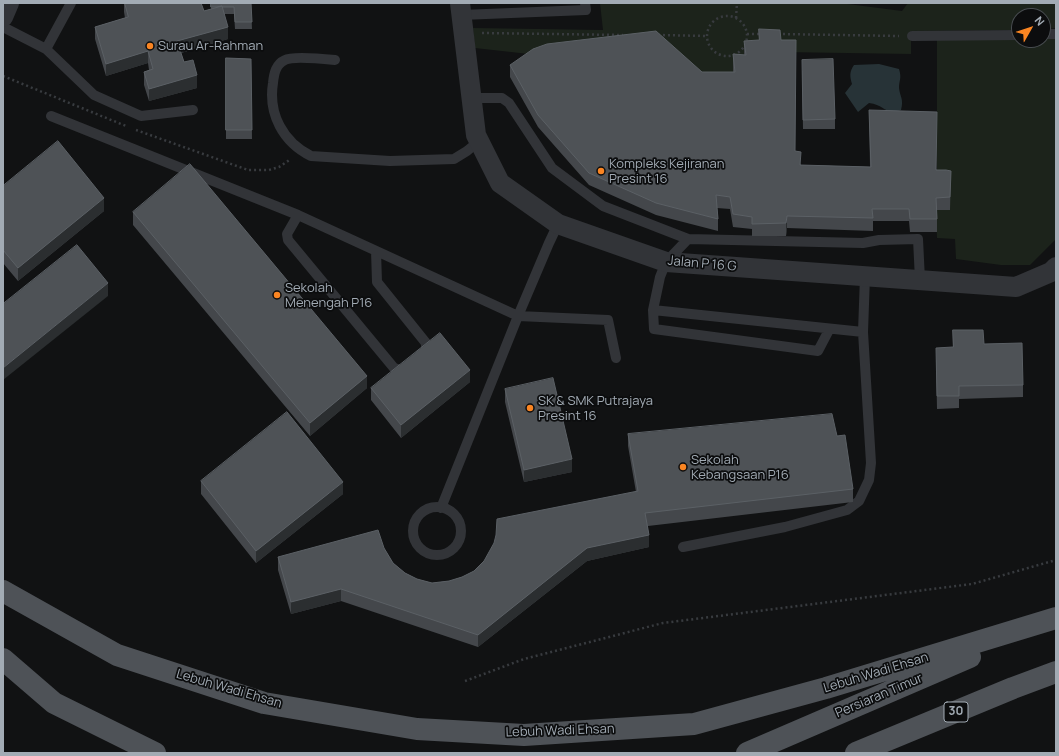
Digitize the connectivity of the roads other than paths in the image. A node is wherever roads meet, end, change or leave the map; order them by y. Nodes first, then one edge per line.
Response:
1 (9, 3) edge
2 (71, 3) edge
3 (584, 3) edge
4 (506, 8) edge
5 (3, 17) edge
6 (462, 17) edge
7 (3, 27) edge
8 (1011, 35) edge
9 (912, 36) road end
10 (46, 49) junction
11 (334, 60) dead end
12 (472, 98) junction
13 (193, 110) dead end
14 (51, 116) dead end
15 (479, 141) junction
16 (298, 215) junction
17 (558, 224) junction
18 (688, 239) junction
19 (376, 251) junction
20 (666, 262) junction
21 (1056, 267) edge
22 (865, 276) junction
23 (920, 280) junction
24 (653, 310) junction
25 (518, 316) junction
26 (829, 330) junction
27 (864, 332) junction
28 (616, 358) dead end
29 (441, 508) junction
30 (683, 547) dead end
31 (3, 591) edge
32 (1056, 619) edge
33 (3, 659) edge
34 (1056, 672) edge
35 (154, 753) edge
36 (747, 753) edge
37 (856, 753) edge

1 - 5 street
2 - 10 lane
3 - 4 lane
4 - 6 lane
6 - 12 street, Jalan P 16 G
7 - 10 lane
8 - 9 lane
10 - 13 lane
11 - 15 lane
12 - 15 street, Jalan P 16 G
12 - 18 lane
14 - 16 lane
15 - 17 street, Jalan P 16 G
16 - 19 lane
16 - 19 lane
17 - 20 street, Jalan P 16 G
17 - 25 lane
18 - 20 lane
18 - 23 lane
19 - 25 lane
20 - 22 street, Jalan P 16 G
20 - 24 lane
21 - 23 street, Jalan P 16 G
22 - 23 street, Jalan P 16 G
22 - 27 lane
24 - 26 lane
24 - 26 lane
25 - 28 lane
25 - 29 lane
26 - 27 lane
27 - 30 lane
29 - 29 lane
31 - 32 main road, Lebuh Wadi Ehsan
32 - 36 main road, Persiaran Timur
33 - 35 main road
34 - 37 main road, 30

